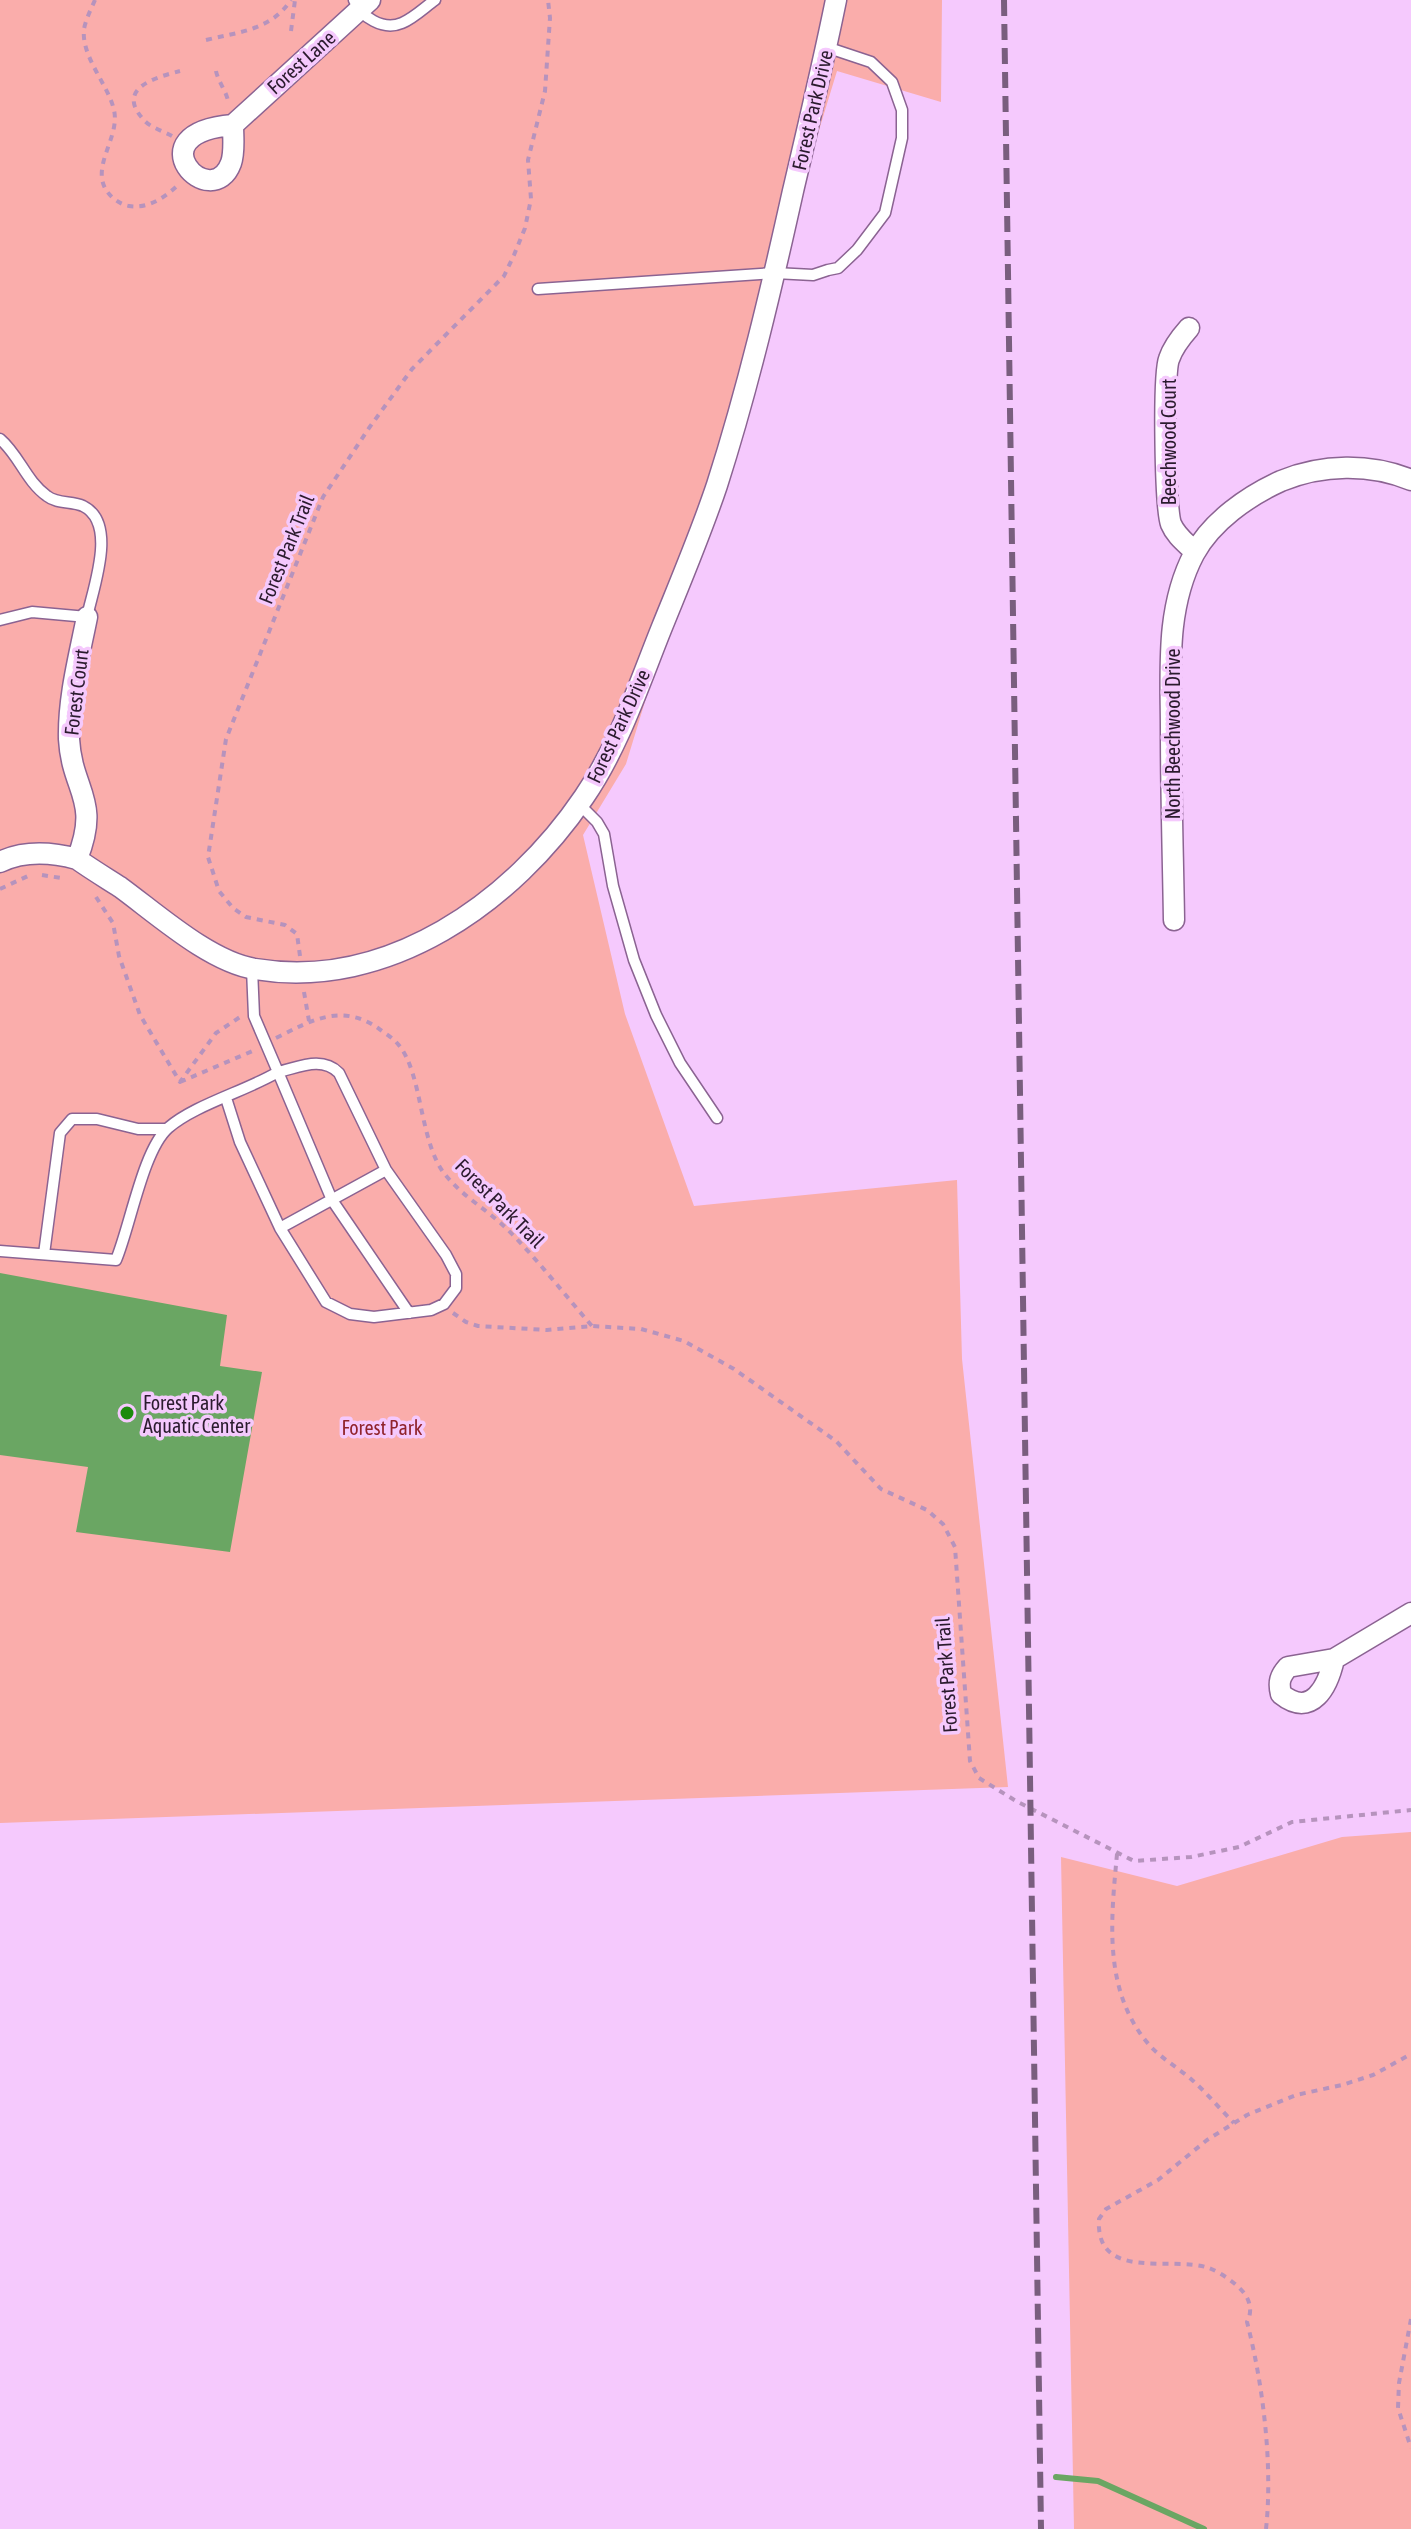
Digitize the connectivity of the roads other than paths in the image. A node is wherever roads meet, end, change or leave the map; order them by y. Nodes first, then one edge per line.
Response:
1 (435, 0) edge
2 (836, 0) edge
3 (360, 3) edge
4 (826, 47) junction
5 (233, 125) dead end
6 (775, 273) junction
7 (538, 289) dead end
8 (1189, 328) dead end
9 (0, 439) edge
10 (1411, 480) edge
11 (1195, 552) junction
12 (87, 617) junction
13 (0, 620) edge
14 (579, 804) junction
15 (77, 859) junction
16 (0, 862) edge
17 (1174, 920) dead end
18 (252, 969) junction
19 (278, 1072) junction
20 (226, 1098) junction
21 (717, 1118) dead end
22 (167, 1129) junction
23 (386, 1170) junction
24 (332, 1200) junction
25 (280, 1228) junction
26 (0, 1251) edge
27 (44, 1254) junction
28 (409, 1313) junction
29 (1411, 1613) edge
30 (1334, 1659) dead end

1 - 3 lane
2 - 4 street, Forest Park Drive
3 - 5 street, Forest Lane
4 - 6 street, Forest Park Drive
4 - 6 lane
6 - 7 lane
6 - 14 street, Forest Park Drive
8 - 11 street, Beechwood Court
9 - 12 lane
10 - 11 street
11 - 17 street, North Beechwood Drive
12 - 13 lane
12 - 15 street, Forest Court
14 - 18 street, Forest Park Drive
14 - 21 lane
15 - 16 street, Forest Park Drive
15 - 18 street, Forest Park Drive
18 - 19 lane
19 - 20 lane
19 - 23 lane
19 - 24 lane
20 - 22 lane
20 - 25 lane
22 - 27 lane
22 - 27 lane
23 - 24 lane
23 - 28 lane
24 - 25 lane
24 - 28 lane
25 - 28 lane
26 - 27 lane
29 - 30 street

